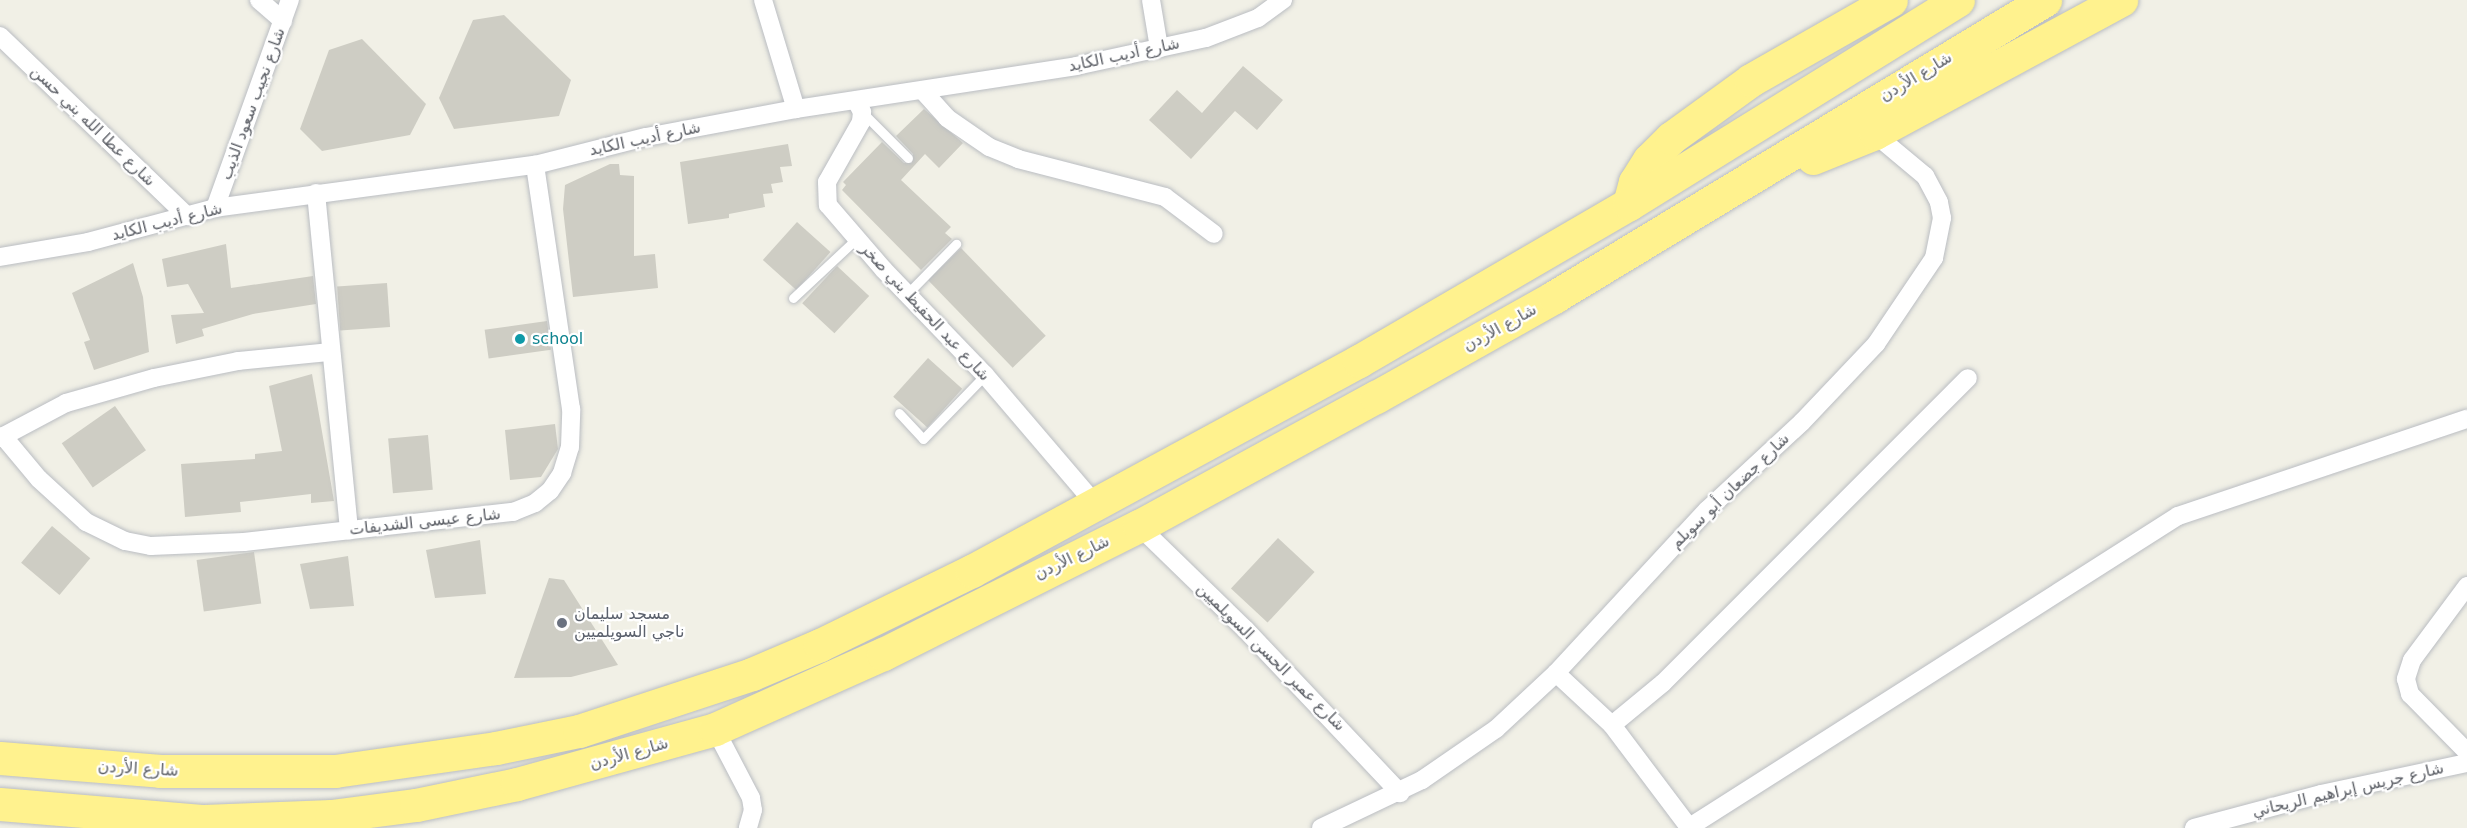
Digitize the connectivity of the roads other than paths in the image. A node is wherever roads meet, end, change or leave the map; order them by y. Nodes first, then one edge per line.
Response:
1 (259, 0) edge
2 (290, 0) edge
3 (763, 0) edge
4 (1151, 0) edge
5 (1283, 0) edge
6 (1891, 0) edge
7 (1958, 0) edge
8 (2046, 0) edge
9 (2121, 0) edge
10 (282, 21) junction
11 (0, 36) edge
12 (1159, 48) junction
13 (923, 91) junction
14 (859, 106) junction
15 (796, 109) junction
16 (1862, 125) junction
17 (908, 158) dead end
18 (535, 165) junction
19 (316, 193) junction
20 (1629, 204) junction
21 (215, 208) junction
22 (187, 216) junction
23 (1214, 234) dead end
24 (856, 239) junction
25 (956, 244) dead end
26 (0, 257) edge
27 (908, 293) junction
28 (793, 298) dead end
29 (330, 352) junction
30 (985, 375) junction
31 (1968, 378) dead end
32 (899, 413) dead end
33 (2467, 420) edge
34 (1, 437) edge
35 (1097, 506) junction
36 (1138, 526) junction
37 (349, 530) junction
38 (2467, 586) edge
39 (1556, 673) junction
40 (1612, 725) junction
41 (715, 729) junction
42 (2467, 752) edge
43 (0, 758) edge
44 (2467, 763) edge
45 (1400, 793) junction
46 (0, 804) edge
47 (330, 822) edge
48 (236, 824) edge
49 (1689, 827) edge
50 (748, 828) edge
51 (1321, 828) edge
52 (2194, 828) edge

1 - 10 street
2 - 10 street, شارع نجيب سعود الذيب
3 - 15 street
4 - 12 street
5 - 12 street, شارع أديب الكايد
6 - 20 highway
7 - 20 highway, شارع الأردن
8 - 16 highway, شارع الأردن
9 - 16 highway
10 - 21 street, شارع نجيب سعود الذيب
11 - 22 street, شارع عطا الله بني حسن
12 - 13 street, شارع أديب الكايد
13 - 14 street, شارع أديب الكايد
13 - 23 street
14 - 15 street, شارع أديب الكايد
14 - 17 lane
14 - 24 street, شارع عبد الحفيظ بني صخر
15 - 18 street, شارع أديب الكايد
16 - 36 highway, شارع الأردن
16 - 39 street, شارع جضعان أبو سويلم
18 - 19 street, شارع أديب الكايد
18 - 37 street, شارع عيسى الشديفات
19 - 21 street, شارع أديب الكايد
19 - 29 street
20 - 35 highway, شارع الأردن
21 - 22 street, شارع أديب الكايد
22 - 26 street, شارع أديب الكايد
24 - 27 street, شارع عبد الحفيظ بني صخر
24 - 28 lane
25 - 27 lane
27 - 30 street, شارع عبد الحفيظ بني صخر
29 - 34 street
29 - 37 street
30 - 32 lane
30 - 35 street, شارع عبد الحفيظ بني صخر
31 - 40 street
33 - 49 street
34 - 37 street, شارع عيسى الشديفات
35 - 43 highway, شارع الأردن
36 - 41 highway, شارع الأردن
36 - 45 street, شارع عمير الحسن السويلميين
38 - 42 street
39 - 40 street
39 - 45 street, شارع جضعان أبو سويلم
40 - 49 street
41 - 47 highway, شارع الأردن
41 - 50 street
44 - 52 street, شارع جريس إبراهيم الريحاني
45 - 51 street, شارع جضعان أبو سويلم
46 - 48 highway, شارع الأردن
47 - 48 highway, شارع الأردن

